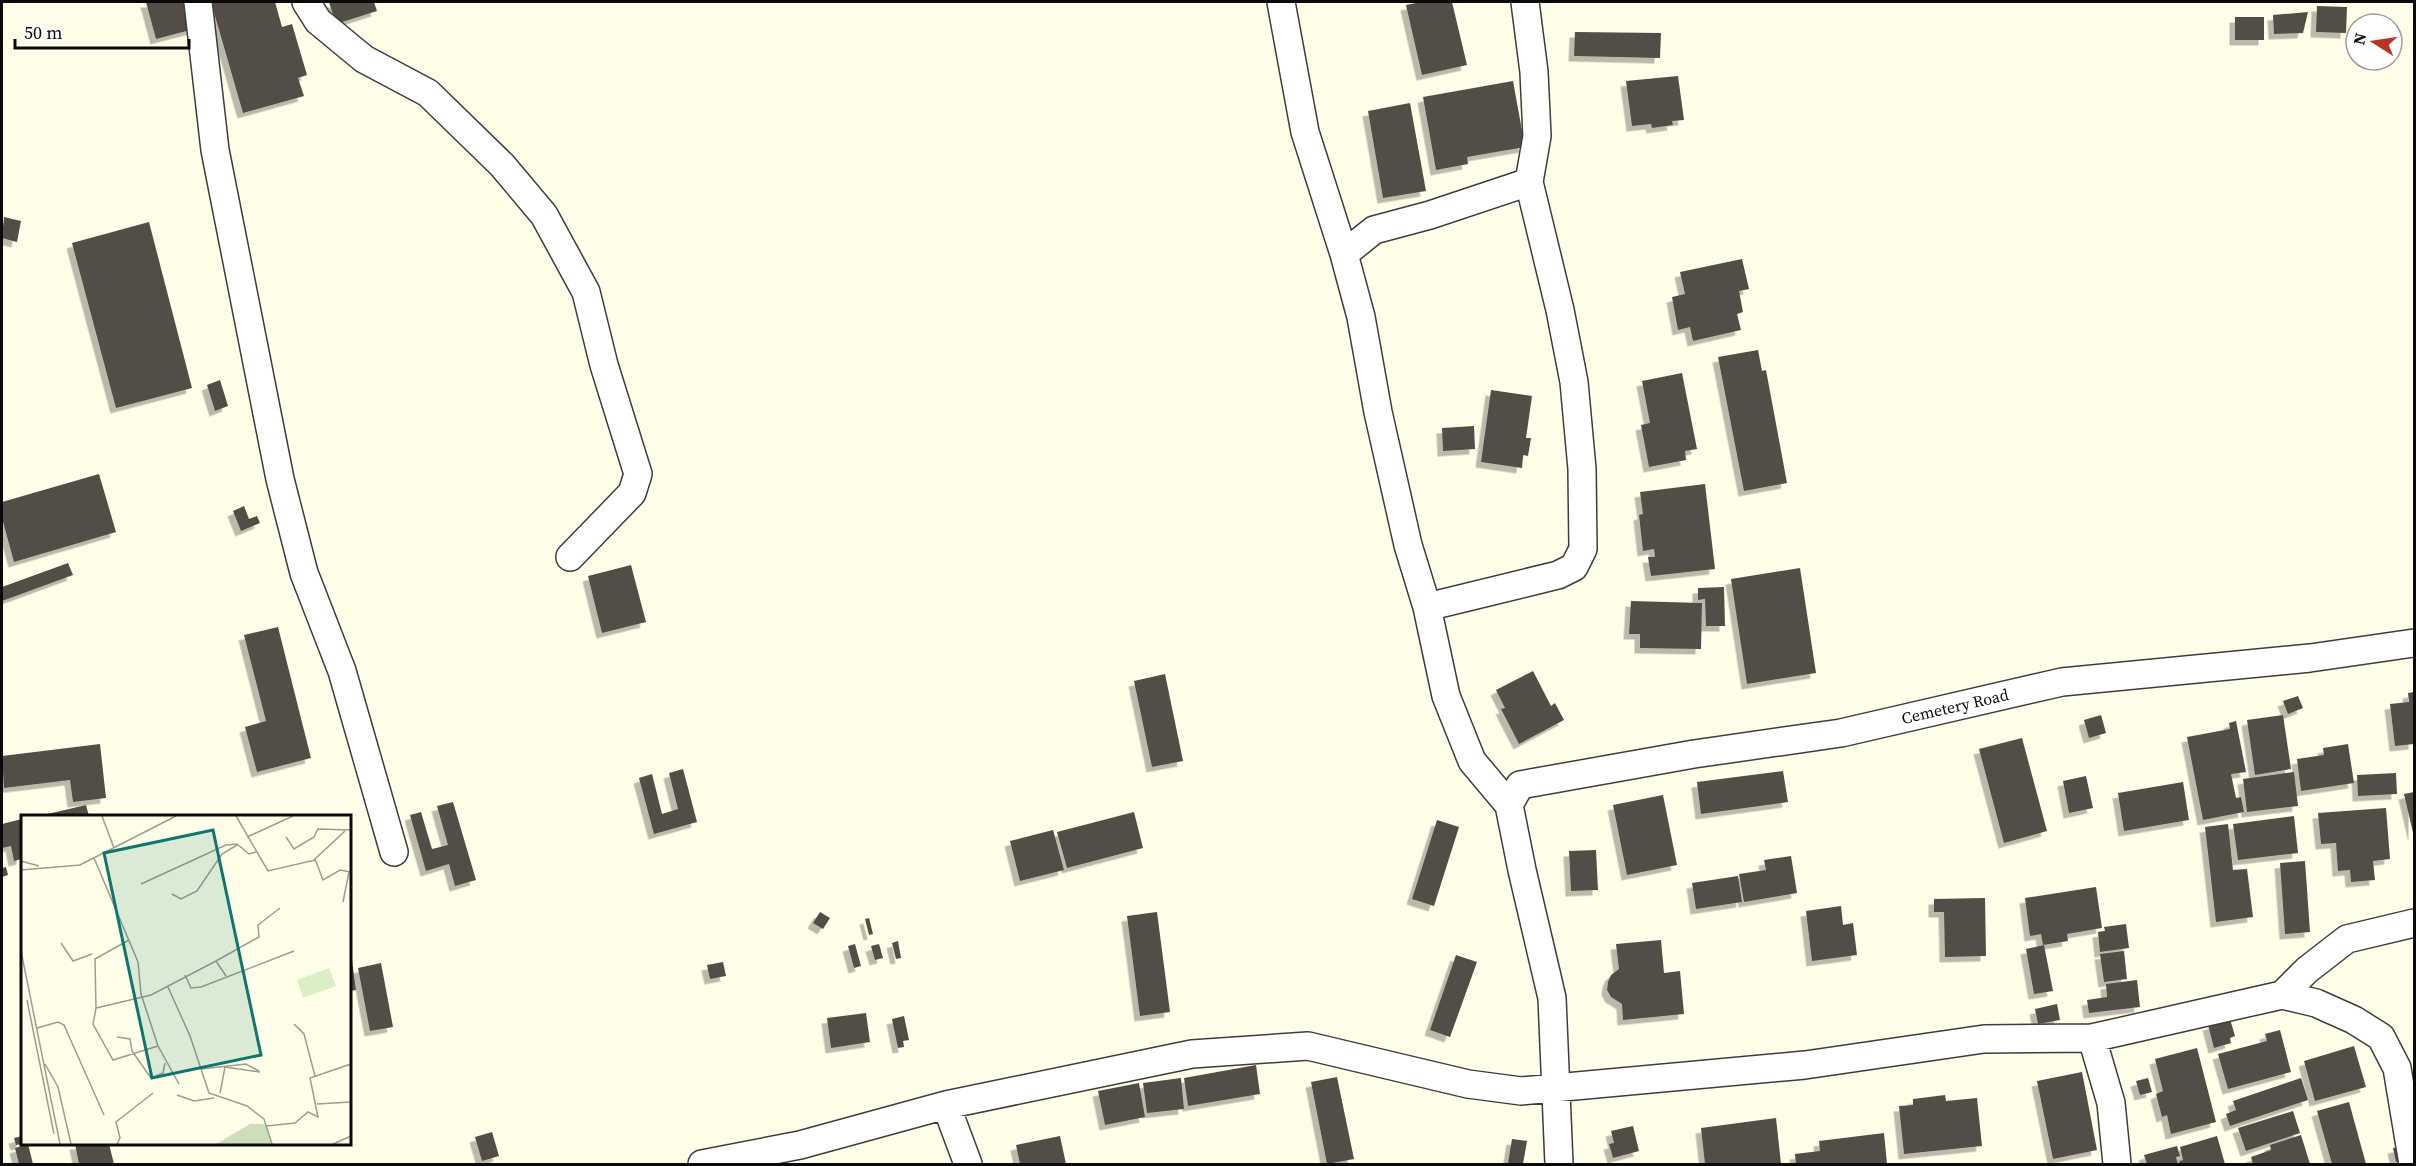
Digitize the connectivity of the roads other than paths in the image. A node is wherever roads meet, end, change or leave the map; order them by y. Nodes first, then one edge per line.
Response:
1 (198, 2) edge
2 (306, 2) edge
3 (1281, 2) edge
4 (1525, 2) edge
5 (1529, 182) junction
6 (1344, 254) junction
7 (570, 557) dead end
8 (1427, 607) junction
9 (2415, 643) edge
10 (1509, 804) junction
11 (394, 852) dead end
12 (2415, 923) edge
13 (2282, 995) junction
14 (2092, 1038) junction
15 (1554, 1089) junction
16 (946, 1105) junction
17 (702, 1164) edge
18 (968, 1164) edge
19 (1559, 1164) edge
20 (2117, 1164) edge
21 (2413, 1164) edge

1 - 11 street
2 - 7 street
3 - 6 street
4 - 5 street
5 - 6 street
5 - 8 street
6 - 8 street
8 - 10 street
9 - 10 street, Cemetery Road
10 - 15 street
12 - 13 street
13 - 14 street
13 - 21 street
14 - 15 street
14 - 20 street
15 - 16 street
15 - 19 street
16 - 17 street
16 - 18 street

